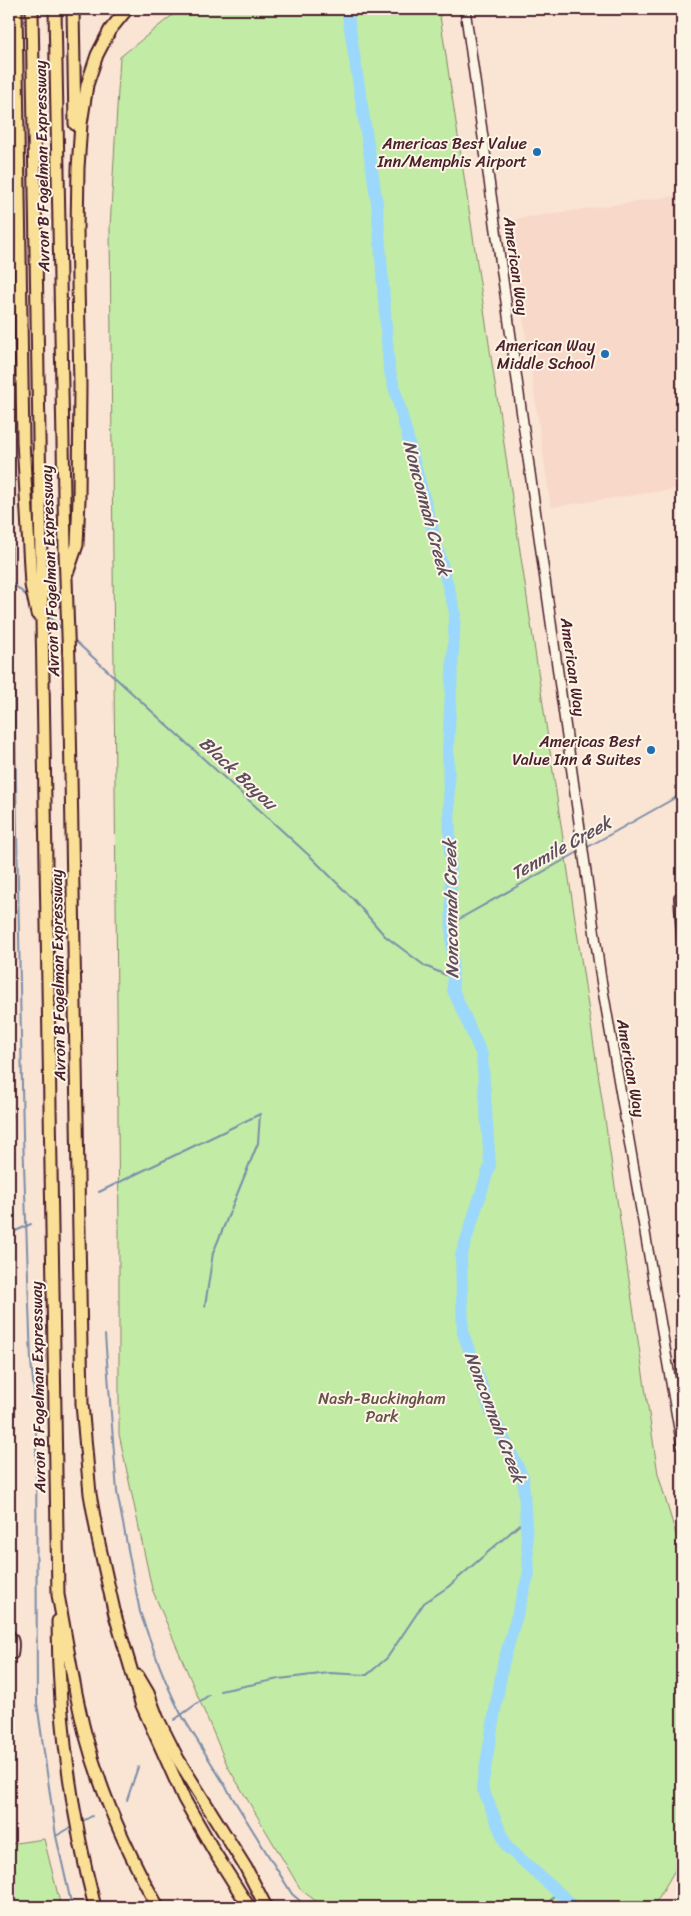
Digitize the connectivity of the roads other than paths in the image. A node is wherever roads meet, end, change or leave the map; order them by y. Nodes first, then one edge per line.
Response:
1 (16, 9) edge
2 (32, 9) edge
3 (55, 9) edge
4 (72, 9) edge
5 (127, 9) edge
6 (465, 9) edge
7 (9, 143) edge
8 (78, 168) junction
9 (20, 243) junction
10 (66, 578) junction
11 (42, 638) junction
12 (678, 897) dead end
13 (682, 960) edge
14 (682, 1446) edge
15 (58, 1595) junction
16 (9, 1633) edge
17 (14, 1655) dead end
18 (129, 1661) junction
19 (246, 1868) junction
20 (682, 1903) edge
21 (96, 1907) edge
22 (158, 1907) edge
23 (250, 1907) edge
24 (266, 1907) edge
25 (276, 1907) edge
26 (679, 1907) edge

1 - 9 highway
2 - 11 highway, Avron B Fogelman Expressway
3 - 10 highway, Avron B Fogelman Expressway
4 - 8 highway
5 - 8 highway
6 - 14 main road, American Way
7 - 9 highway
8 - 10 highway
9 - 11 highway
10 - 18 highway, Avron B Fogelman Expressway
11 - 15 highway, Avron B Fogelman Expressway
12 - 13 street
15 - 21 highway
15 - 22 highway, Avron B Fogelman Expressway
16 - 17 street
18 - 19 highway
18 - 23 highway, Avron B Fogelman Expressway
19 - 24 highway
19 - 25 highway
20 - 26 highway

